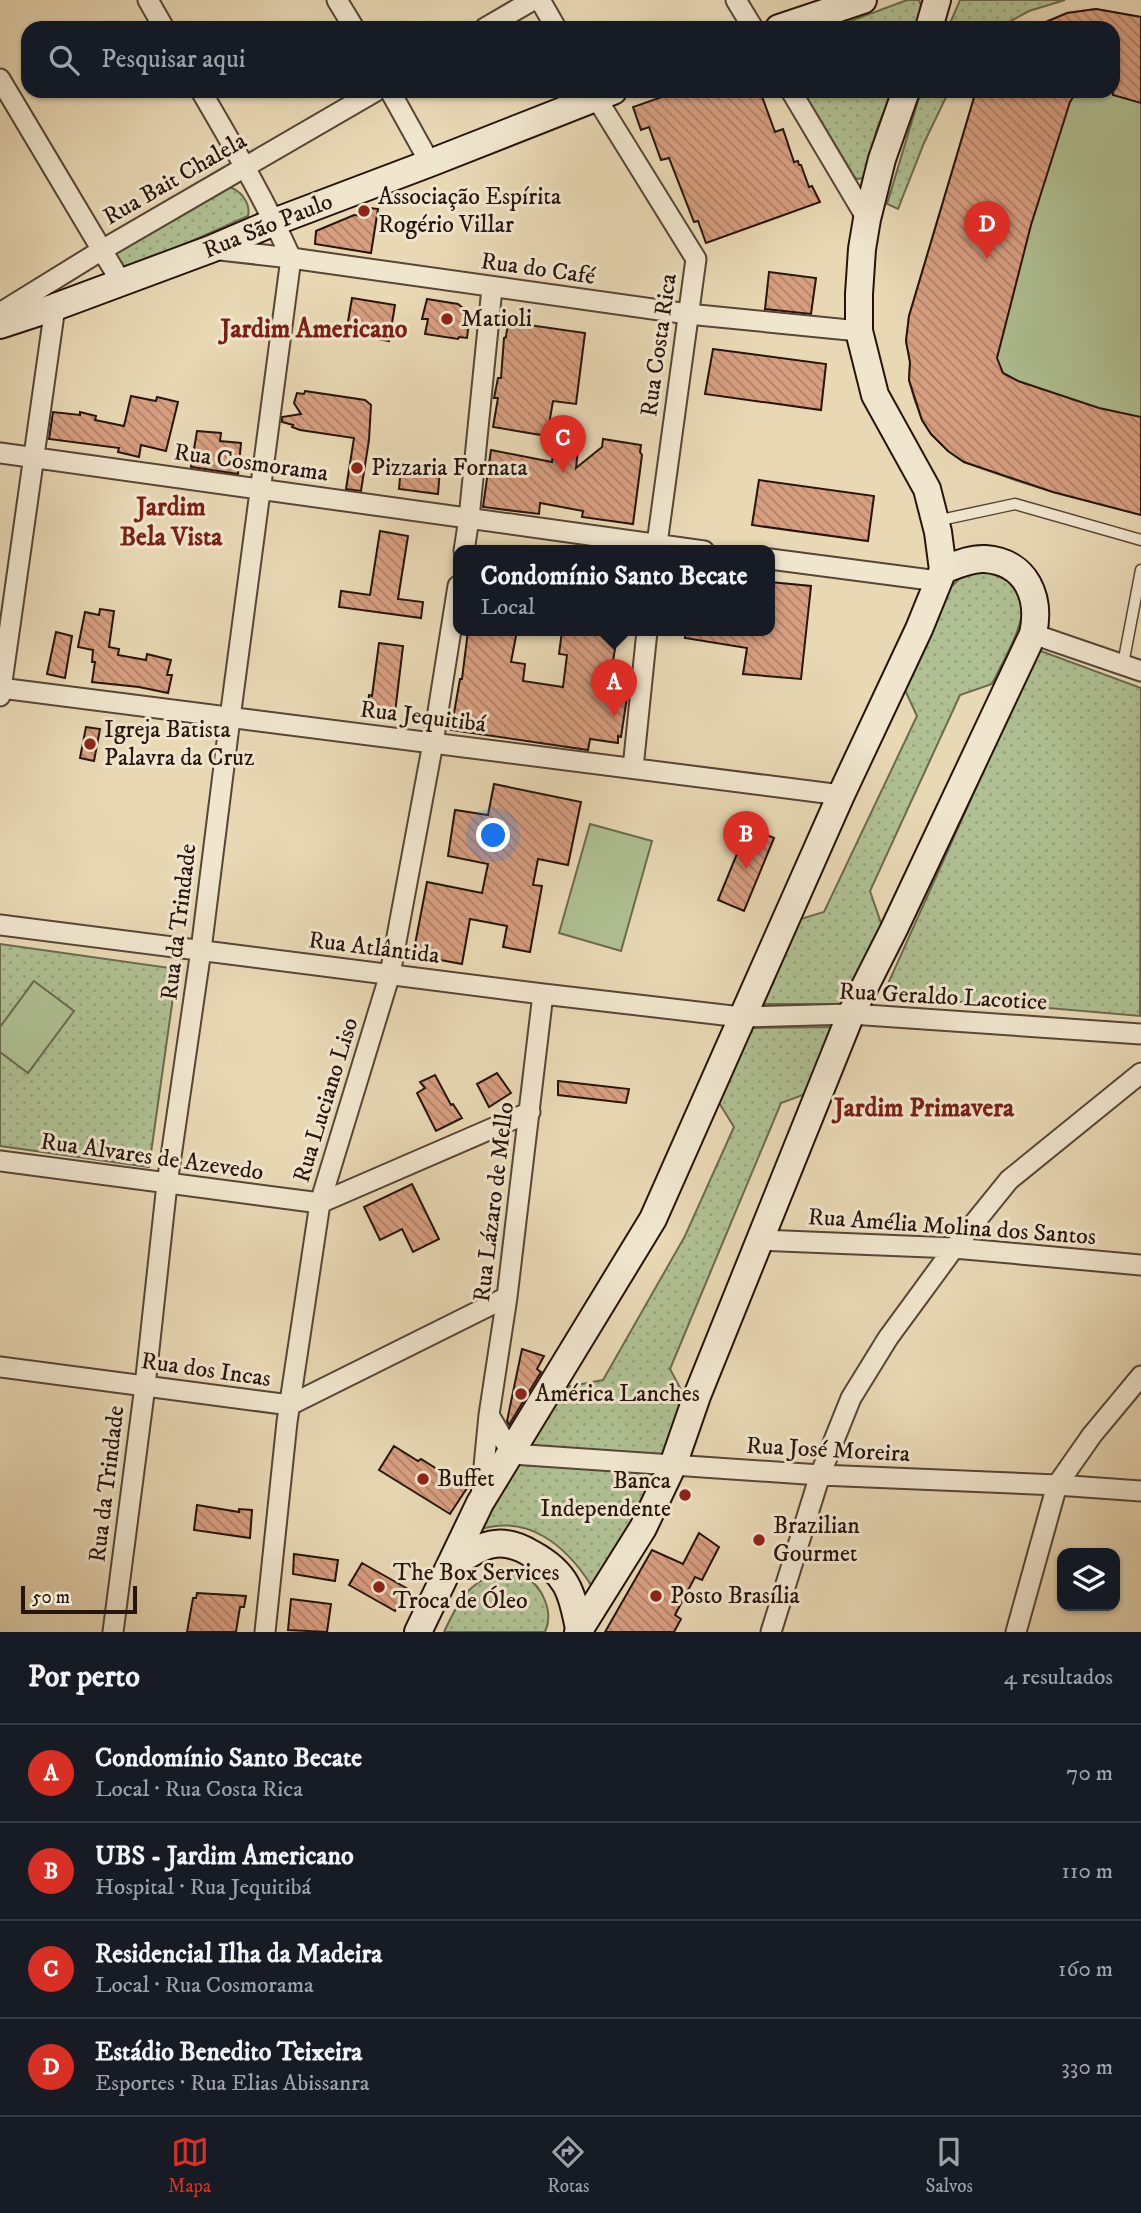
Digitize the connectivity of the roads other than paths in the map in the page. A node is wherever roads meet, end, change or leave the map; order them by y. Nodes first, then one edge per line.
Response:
1 (148, 0) edge
2 (337, 0) edge
3 (533, 0) edge
4 (540, 0) edge
5 (736, 0) edge
6 (863, 0) edge
7 (937, 0) edge
8 (160, 21) edge
9 (350, 21) edge
10 (497, 21) edge
11 (552, 21) edge
12 (749, 21) edge
13 (800, 21) edge
14 (931, 21) edge
15 (0, 79) edge
16 (205, 98) edge
17 (364, 98) edge
18 (394, 98) edge
19 (588, 98) edge
20 (603, 98) edge
21 (795, 98) edge
22 (904, 98) edge
23 (430, 163) junction
24 (245, 167) junction
25 (867, 219) junction
26 (274, 222) junction
27 (211, 249) junction
28 (102, 250) junction
29 (291, 258) junction
30 (121, 282) junction
31 (492, 288) junction
32 (55, 307) junction
33 (0, 313) edge
34 (688, 314) junction
35 (0, 325) edge
36 (859, 331) junction
37 (0, 453) edge
38 (35, 457) junction
39 (261, 490) junction
40 (469, 517) junction
41 (936, 521) junction
42 (1141, 541) edge
43 (465, 545) edge
44 (638, 545) edge
45 (656, 545) edge
46 (775, 560) edge
47 (1141, 570) edge
48 (940, 576) junction
49 (453, 617) edge
50 (1033, 634) junction
51 (646, 636) edge
52 (1132, 667) edge
53 (0, 691) edge
54 (230, 718) junction
55 (433, 743) junction
56 (633, 768) junction
57 (841, 794) junction
58 (0, 925) edge
59 (201, 950) junction
60 (390, 974) junction
61 (543, 994) junction
62 (852, 1014) junction
63 (741, 1017) junction
64 (1141, 1034) edge
65 (1141, 1072) edge
66 (530, 1112) junction
67 (0, 1161) edge
68 (167, 1184) junction
69 (320, 1203) junction
70 (759, 1240) junction
71 (954, 1248) junction
72 (1141, 1265) edge
73 (508, 1297) junction
74 (0, 1367) edge
75 (1141, 1376) edge
76 (145, 1386) junction
77 (289, 1405) junction
78 (489, 1415) junction
79 (512, 1454) junction
80 (673, 1465) junction
81 (820, 1475) junction
82 (1058, 1485) junction
83 (1141, 1491) edge
84 (480, 1503) junction
85 (451, 1566) junction
86 (579, 1631) edge
87 (113, 1632) edge
88 (265, 1632) edge
89 (418, 1632) edge
90 (771, 1632) edge
91 (1016, 1632) edge

1 - 8 street
2 - 9 street
3 - 10 street
4 - 11 street
5 - 12 street
6 - 13 main road
7 - 14 main road
15 - 28 street
16 - 24 street
17 - 24 street, Rua Bait Chalela
18 - 23 street
19 - 23 main road, Rua São Paulo
20 - 34 street, Rua Costa Rica
21 - 25 street
22 - 25 main road
23 - 26 main road, Rua São Paulo
24 - 26 street
24 - 28 street, Rua Bait Chalela
25 - 36 main road
26 - 27 main road, Rua São Paulo
26 - 29 street
27 - 29 street, Rua do Café
27 - 30 main road, Rua São Paulo
28 - 30 street
28 - 33 street, Rua Bait Chalela
29 - 31 street, Rua do Café
29 - 39 street, Rua da Trindade
30 - 32 main road, Rua São Paulo
31 - 34 street, Rua do Café
31 - 40 street
32 - 35 main road, Rua São Paulo
32 - 38 street
34 - 36 street, Rua do Café
34 - 45 street, Rua Costa Rica
36 - 41 main road
37 - 38 street, Rua Cosmorama
38 - 39 street, Rua Cosmorama
38 - 53 street
39 - 40 street, Rua Cosmorama
39 - 54 street, Rua da Trindade
40 - 43 street
40 - 44 street, Rua Cosmorama
41 - 42 lane
41 - 48 main road
46 - 48 street
47 - 52 lane
48 - 50 main road
48 - 57 main road
49 - 55 street, Rua Luciano Liso
50 - 52 street
50 - 62 main road
51 - 56 street
53 - 54 street, Rua Jequitibá
54 - 55 street, Rua Jequitibá
54 - 59 street, Rua da Trindade
55 - 56 street, Rua Jequitibá
55 - 60 street, Rua Luciano Liso
56 - 57 street, Rua Jequitibá
57 - 63 main road
58 - 59 street, Rua Atlântida
59 - 60 street, Rua Atlântida
59 - 68 street, Rua da Trindade
60 - 61 street, Rua Atlântida
60 - 69 street, Rua Luciano Liso
61 - 63 street, Rua Atlântida
61 - 66 street, Rua Lázaro de Mello
62 - 63 street, Rua Geraldo Lacotice
62 - 64 street, Rua Geraldo Lacotice
62 - 70 main road
63 - 79 main road
65 - 71 street
66 - 69 street
66 - 73 street, Rua Lázaro de Mello
67 - 68 street, Rua Alvares de Azevedo
68 - 69 street, Rua Alvares de Azevedo
68 - 76 street, Rua da Trindade
69 - 77 street, Rua Luciano Liso
70 - 71 street, Rua Amélia Molina dos Santos
70 - 80 main road
71 - 72 street, Rua Amélia Molina dos Santos
71 - 81 street
73 - 77 street, Rua dos Incas
73 - 78 street, Rua Lázaro de Mello
74 - 76 street, Rua dos Incas
75 - 82 street
76 - 77 street, Rua dos Incas
76 - 87 street, Rua da Trindade
77 - 88 street, Rua Luciano Liso
78 - 79 street
78 - 84 street, Rua Lázaro de Mello
79 - 80 street, Rua José Moreira
79 - 84 main road
80 - 81 street, Rua José Moreira
80 - 86 main road
81 - 82 street, Rua José Moreira
81 - 90 street
82 - 83 street, Rua José Moreira
82 - 91 street
84 - 85 main road
85 - 86 main road
85 - 89 main road

